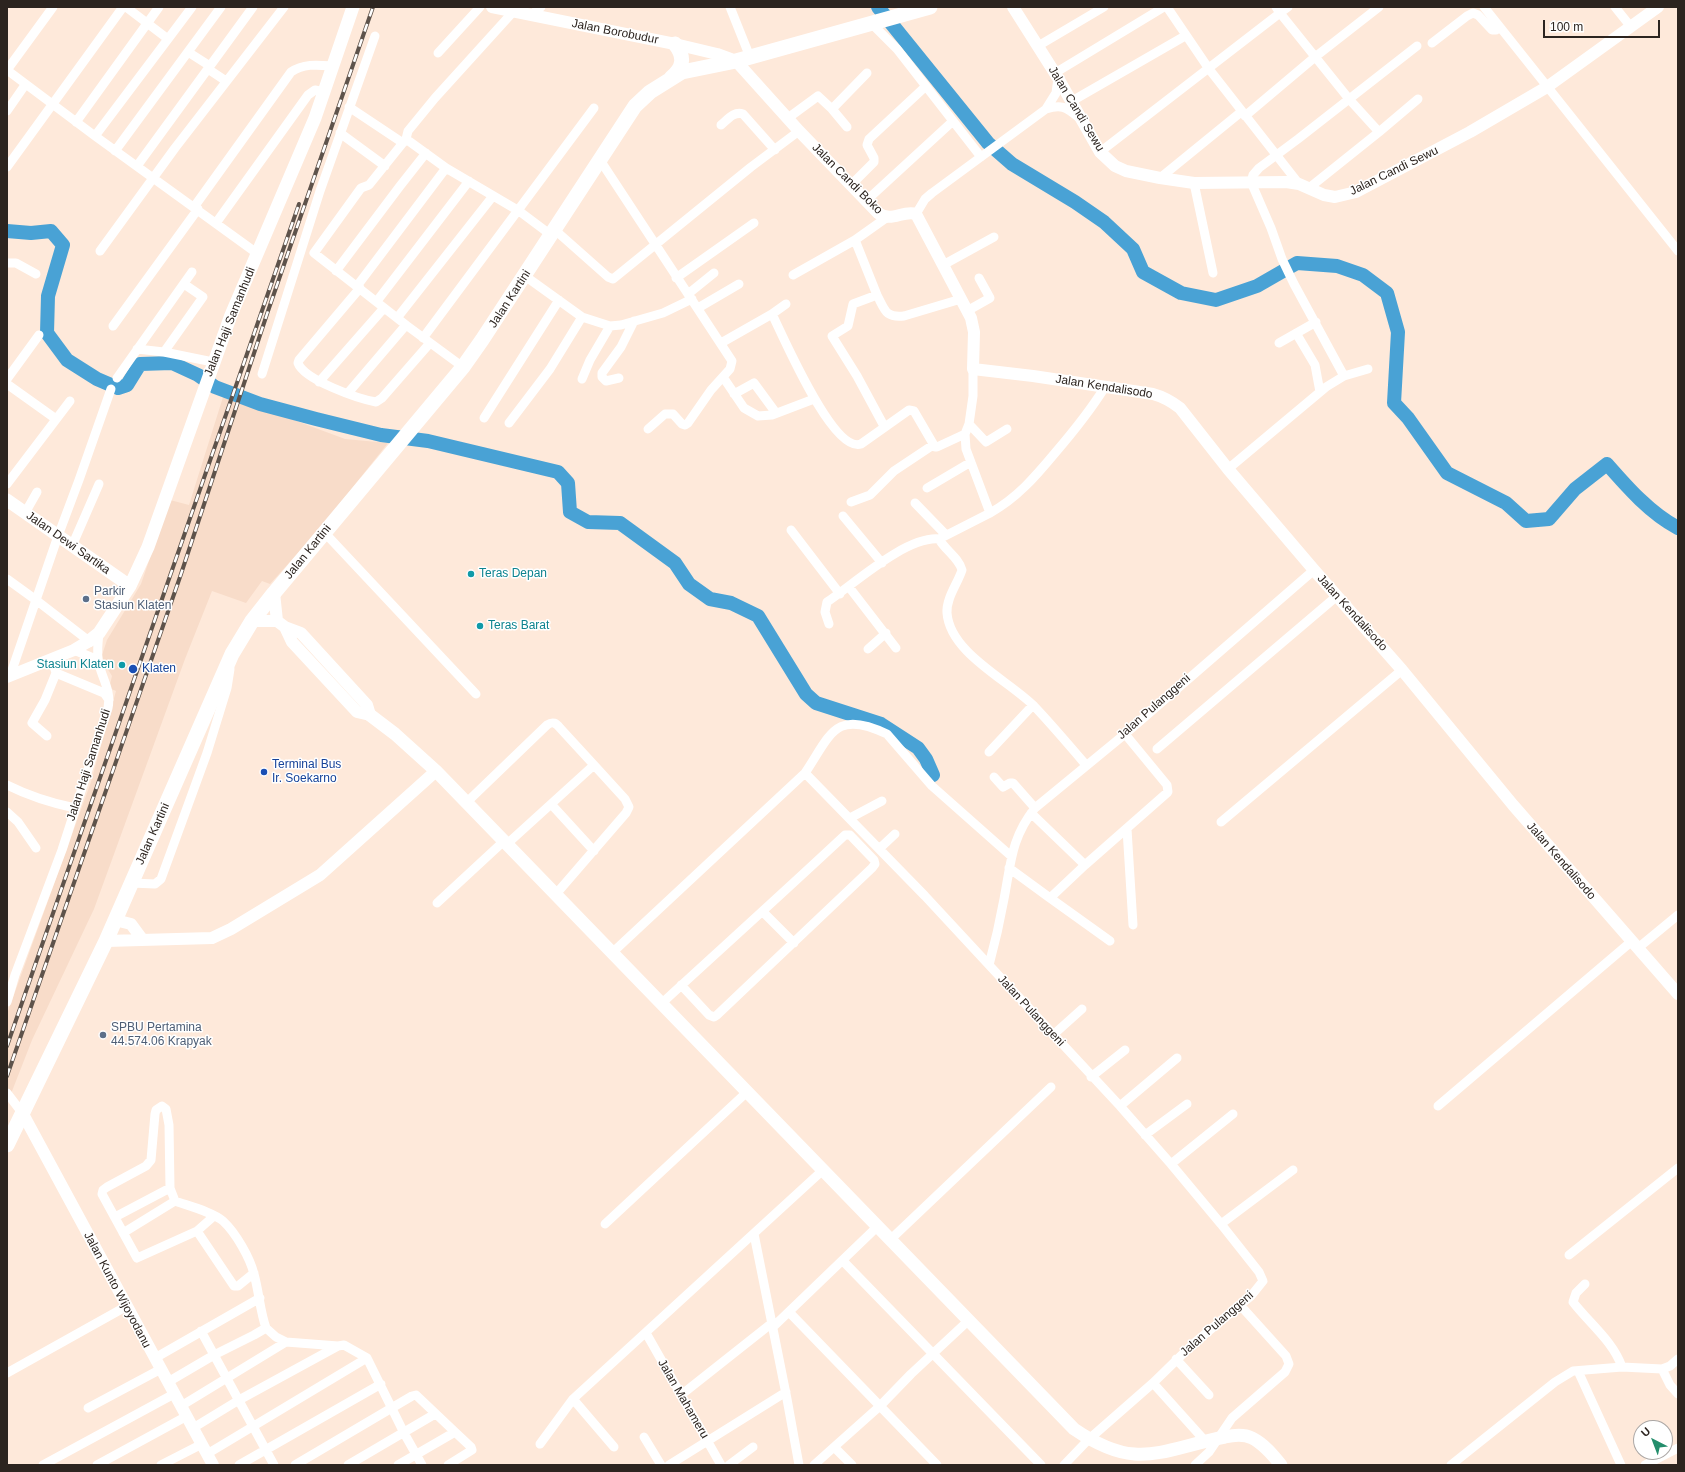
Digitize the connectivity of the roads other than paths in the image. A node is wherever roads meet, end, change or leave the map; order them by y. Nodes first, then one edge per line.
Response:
1 (54, 7) edge
2 (123, 7) edge
3 (126, 7) edge
4 (160, 7) edge
5 (221, 7) edge
6 (253, 7) edge
7 (284, 7) edge
8 (353, 7) edge
9 (480, 7) edge
10 (492, 7) edge
11 (540, 7) edge
12 (730, 7) edge
13 (930, 7) edge
14 (1013, 7) edge
15 (1104, 7) edge
16 (1166, 7) edge
17 (1379, 7) edge
18 (1615, 7) edge
19 (1658, 7) edge
20 (192, 8) edge
21 (1486, 8) edge
22 (1281, 9) edge
23 (513, 12) junction
24 (531, 15) junction
25 (877, 21) junction
26 (148, 23) junction
27 (1500, 27) junction
28 (1631, 27) junction
29 (375, 36) dead end
30 (1185, 36) junction
31 (168, 39) junction
32 (1432, 43) dead end
33 (675, 44) junction
34 (1038, 46) junction
35 (1417, 46) dead end
36 (188, 52) junction
37 (438, 53) dead end
38 (1315, 57) junction
39 (743, 59) junction
40 (333, 66) junction
41 (209, 68) junction
42 (1209, 69) junction
43 (7, 70) edge
44 (867, 73) dead end
45 (1057, 75) junction
46 (226, 81) junction
47 (667, 81) junction
48 (25, 85) junction
49 (926, 86) junction
50 (1549, 90) junction
51 (324, 92) junction
52 (1349, 99) junction
53 (1418, 100) dead end
54 (1072, 101) junction
55 (53, 105) junction
56 (349, 107) junction
57 (594, 108) dead end
58 (832, 109) junction
59 (1046, 109) junction
60 (7, 111) edge
61 (1243, 114) junction
62 (788, 118) junction
63 (76, 122) junction
64 (953, 122) junction
65 (1083, 122) junction
66 (721, 125) dead end
67 (847, 127) dead end
68 (799, 131) junction
69 (1379, 132) junction
70 (340, 133) junction
71 (95, 136) junction
72 (405, 141) junction
73 (775, 150) junction
74 (115, 151) junction
75 (1100, 152) junction
76 (426, 153) junction
77 (985, 155) junction
78 (1276, 155) junction
79 (600, 160) junction
80 (137, 166) junction
81 (385, 166) junction
82 (7, 167) edge
83 (446, 168) junction
84 (154, 178) junction
85 (1160, 178) junction
86 (469, 181) junction
87 (1252, 182) junction
88 (1194, 183) junction
89 (851, 185) junction
90 (1304, 186) junction
91 (493, 196) junction
92 (867, 200) junction
93 (196, 208) junction
94 (519, 211) junction
95 (916, 214) junction
96 (886, 218) junction
97 (216, 223) junction
98 (754, 223) dead end
99 (553, 232) junction
100 (994, 237) dead end
101 (855, 240) junction
102 (303, 245) junction
103 (656, 246) junction
104 (100, 251) dead end
105 (1678, 251) edge
106 (314, 253) junction
107 (258, 254) junction
108 (7, 263) edge
109 (942, 265) junction
110 (336, 271) junction
111 (801, 271) dead end
112 (192, 272) dead end
113 (1213, 273) dead end
114 (36, 274) dead end
115 (714, 274) dead end
116 (525, 276) junction
117 (676, 278) junction
118 (979, 278) dead end
119 (184, 284) junction
120 (740, 284) dead end
121 (359, 287) junction
122 (877, 295) junction
123 (690, 297) junction
124 (961, 299) junction
125 (559, 300) junction
126 (377, 301) junction
127 (786, 304) dead end
128 (384, 308) junction
129 (698, 308) junction
130 (967, 311) junction
131 (772, 314) junction
132 (582, 317) junction
133 (397, 318) junction
134 (634, 321) junction
135 (1316, 322) junction
136 (406, 325) junction
137 (113, 326) dead end
138 (610, 326) junction
139 (1296, 333) junction
140 (39, 335) dead end
141 (427, 341) junction
142 (721, 343) junction
143 (1279, 343) dead end
144 (137, 349) junction
145 (164, 352) junction
146 (213, 362) junction
147 (463, 367) junction
148 (973, 369) junction
149 (1368, 369) dead end
150 (262, 374) dead end
151 (1344, 376) junction
152 (723, 377) junction
153 (117, 378) dead end
154 (619, 378) dead end
155 (7, 379) edge
156 (582, 379) dead end
157 (319, 382) junction
158 (7, 384) edge
159 (1105, 387) junction
160 (111, 389) dead end
161 (1320, 392) junction
162 (348, 393) junction
163 (734, 394) junction
164 (814, 399) junction
165 (70, 401) dead end
166 (776, 413) junction
167 (484, 418) dead end
168 (56, 419) junction
169 (509, 423) dead end
170 (969, 424) junction
171 (884, 426) junction
172 (648, 429) dead end
173 (1007, 429) dead end
174 (965, 434) junction
175 (933, 445) junction
176 (971, 462) junction
177 (1228, 469) junction
178 (7, 484) edge
179 (99, 484) dead end
180 (927, 488) dead end
181 (37, 492) dead end
182 (7, 500) edge
183 (851, 502) dead end
184 (915, 503) dead end
185 (25, 513) junction
186 (990, 513) junction
187 (843, 516) dead end
188 (791, 530) dead end
189 (324, 532) junction
190 (58, 536) junction
191 (943, 537) junction
192 (72, 546) junction
193 (882, 563) junction
194 (1314, 570) junction
195 (7, 579) edge
196 (130, 586) junction
197 (849, 587) junction
198 (274, 593) junction
199 (840, 594) junction
200 (1337, 596) junction
201 (36, 600) junction
202 (252, 621) junction
203 (281, 624) junction
204 (829, 624) dead end
205 (301, 633) junction
206 (886, 633) junction
207 (94, 637) junction
208 (292, 642) junction
209 (896, 648) dead end
210 (868, 649) dead end
211 (74, 650) junction
212 (232, 654) junction
213 (52, 659) junction
214 (98, 660) junction
215 (1402, 670) junction
216 (56, 673) junction
217 (9, 676) edge
218 (476, 694) dead end
219 (109, 700) junction
220 (1033, 705) junction
221 (370, 715) junction
222 (1125, 734) junction
223 (47, 736) dead end
224 (1157, 749) dead end
225 (989, 752) dead end
226 (594, 765) junction
227 (1086, 765) junction
228 (436, 771) junction
229 (805, 773) junction
230 (994, 777) dead end
231 (7, 785) edge
232 (882, 801) dead end
233 (468, 802) junction
234 (552, 804) junction
235 (75, 808) junction
236 (1033, 810) junction
237 (7, 812) edge
238 (850, 818) junction
239 (1221, 822) dead end
240 (1127, 829) junction
241 (895, 834) dead end
242 (506, 843) junction
243 (36, 848) dead end
244 (879, 849) junction
245 (594, 851) junction
246 (1010, 864) junction
247 (1085, 865) junction
248 (132, 883) junction
249 (556, 894) junction
250 (1052, 895) junction
251 (437, 903) dead end
252 (763, 912) junction
253 (1678, 915) edge
254 (115, 920) junction
255 (1133, 925) dead end
256 (142, 939) junction
257 (106, 941) junction
258 (1110, 941) dead end
259 (794, 943) junction
260 (1639, 950) junction
261 (613, 952) junction
262 (989, 965) junction
263 (681, 985) junction
264 (1678, 994) edge
265 (7, 1002) edge
266 (662, 1003) junction
267 (1082, 1009) dead end
268 (1053, 1035) junction
269 (1125, 1050) dead end
270 (1176, 1058) dead end
271 (1092, 1077) junction
272 (1051, 1086) dead end
273 (747, 1092) junction
274 (7, 1093) edge
275 (1187, 1104) dead end
276 (1120, 1106) junction
277 (1438, 1106) dead end
278 (23, 1114) junction
279 (1233, 1114) dead end
280 (1145, 1135) junction
281 (7, 1145) edge
282 (1171, 1164) junction
283 (1678, 1168) edge
284 (823, 1170) junction
285 (1293, 1170) dead end
286 (170, 1188) junction
287 (175, 1201) junction
288 (214, 1216) junction
289 (115, 1217) junction
290 (606, 1224) dead end
291 (1221, 1224) junction
292 (878, 1226) junction
293 (197, 1231) junction
294 (123, 1233) junction
295 (754, 1234) junction
296 (891, 1239) junction
297 (1569, 1255) dead end
298 (842, 1261) junction
299 (254, 1273) junction
300 (1585, 1284) dead end
301 (260, 1298) junction
302 (1240, 1305) junction
303 (127, 1306) junction
304 (789, 1312) junction
305 (969, 1320) junction
306 (772, 1325) junction
307 (266, 1328) junction
308 (201, 1331) junction
309 (646, 1333) junction
310 (286, 1342) junction
311 (338, 1346) junction
312 (932, 1354) junction
313 (214, 1355) junction
314 (155, 1358) junction
315 (367, 1358) junction
316 (1678, 1358) edge
317 (1176, 1359) junction
318 (1622, 1367) junction
319 (161, 1369) junction
320 (1662, 1369) junction
321 (1578, 1371) junction
322 (7, 1373) edge
323 (227, 1377) junction
324 (168, 1382) junction
325 (1153, 1383) junction
326 (381, 1384) junction
327 (786, 1392) junction
328 (174, 1394) junction
329 (1678, 1394) edge
330 (681, 1395) junction
331 (1209, 1395) dead end
332 (573, 1398) junction
333 (240, 1400) junction
334 (880, 1406) junction
335 (88, 1408) dead end
336 (392, 1408) junction
337 (184, 1411) junction
338 (435, 1414) junction
339 (254, 1427) junction
340 (193, 1428) junction
341 (455, 1432) junction
342 (404, 1433) junction
343 (644, 1437) dead end
344 (1219, 1438) junction
345 (1088, 1440) junction
346 (707, 1441) junction
347 (1206, 1442) junction
348 (540, 1444) dead end
349 (614, 1447) dead end
350 (753, 1447) dead end
351 (834, 1447) junction
352 (1678, 1448) edge
353 (267, 1450) junction
354 (208, 1454) edge
355 (416, 1455) junction
356 (43, 1465) edge
357 (97, 1465) edge
358 (161, 1465) edge
359 (238, 1465) edge
360 (274, 1465) edge
361 (295, 1465) edge
362 (348, 1465) edge
363 (398, 1465) edge
364 (422, 1465) edge
365 (448, 1465) edge
366 (662, 1465) edge
367 (669, 1465) edge
368 (721, 1465) edge
369 (729, 1465) edge
370 (799, 1465) edge
371 (814, 1465) edge
372 (852, 1465) edge
373 (937, 1465) edge
374 (1041, 1465) edge
375 (1064, 1465) edge
376 (1195, 1465) edge
377 (1281, 1465) edge
378 (1451, 1465) edge
379 (1621, 1465) edge
380 (1645, 1465) edge

1 - 43 street
2 - 55 street
3 - 26 street
4 - 26 street
5 - 36 street
6 - 41 street
7 - 46 street
8 - 40 main road, Jalan Haji Samanhudi
9 - 37 street
10 - 23 street, Jalan Borobudur
11 - 24 street
12 - 39 street
13 - 25 highway, Jalan Kartini
14 - 34 street, Jalan Candi Sewu
15 - 34 street
16 - 30 street
16 - 45 street
17 - 38 street
18 - 28 street
19 - 28 street, Jalan Candi Sewu
20 - 31 street
21 - 27 street
22 - 38 street
22 - 42 street
23 - 24 street, Jalan Borobudur
23 - 72 street
24 - 33 street, Jalan Borobudur
25 - 39 highway, Jalan Kartini
25 - 49 street
26 - 31 street
26 - 63 street
27 - 32 street
27 - 50 street
28 - 50 street, Jalan Candi Sewu
29 - 56 street
30 - 42 street
30 - 54 street
31 - 71 street
33 - 39 street, Jalan Borobudur
33 - 47 highway
34 - 45 street, Jalan Candi Sewu
35 - 52 street
36 - 41 street
36 - 74 street
38 - 52 street
38 - 61 street
39 - 47 highway, Jalan Kartini
39 - 62 street, Jalan Candi Boko
40 - 51 main road, Jalan Haji Samanhudi
40 - 93 street
41 - 46 street
41 - 80 street
42 - 61 street
42 - 75 street
43 - 48 street
44 - 58 street
45 - 54 street, Jalan Candi Sewu
45 - 59 street
46 - 84 street
47 - 79 highway, Jalan Kartini
48 - 55 street
48 - 60 street
49 - 64 street
49 - 89 street
50 - 90 street, Jalan Candi Sewu
50 - 105 street
51 - 97 street
51 - 107 main road, Jalan Haji Samanhudi
52 - 69 street
52 - 78 street
53 - 69 street
54 - 65 street, Jalan Candi Sewu
55 - 63 street
55 - 82 street
56 - 70 street
56 - 72 street
57 - 94 street
58 - 62 street
58 - 67 street
59 - 65 street
59 - 77 street
61 - 78 street
61 - 85 street
62 - 68 street, Jalan Candi Boko
63 - 71 street
64 - 77 street
64 - 92 street
65 - 75 street, Jalan Candi Sewu
66 - 73 street
68 - 73 street
68 - 89 street, Jalan Candi Boko
69 - 90 street
70 - 81 street
70 - 102 street
71 - 74 street
72 - 76 street
72 - 81 street
73 - 103 street
74 - 80 street
75 - 85 street, Jalan Candi Sewu
76 - 83 street
76 - 110 street
77 - 95 street
78 - 87 street
78 - 90 street
79 - 99 highway, Jalan Kartini
79 - 103 street
80 - 84 street
81 - 106 street
83 - 86 street
83 - 121 street
84 - 93 street
84 - 104 street
85 - 88 street, Jalan Candi Sewu
86 - 91 street
86 - 126 street
87 - 88 street, Jalan Candi Sewu
87 - 90 street, Jalan Candi Sewu
87 - 135 street
88 - 113 street
89 - 92 street, Jalan Candi Boko
91 - 94 street
91 - 133 street
92 - 96 street, Jalan Candi Boko
93 - 97 street
93 - 137 street
94 - 99 street
94 - 141 street
95 - 96 street, Jalan Candi Boko
95 - 109 street
96 - 101 street
97 - 107 street
98 - 117 street
99 - 103 street
99 - 116 highway, Jalan Kartini
100 - 109 street
101 - 111 street
101 - 122 street
102 - 106 street
102 - 150 street
103 - 117 street
106 - 110 street
107 - 146 main road, Jalan Haji Samanhudi
108 - 114 street
109 - 124 street
110 - 121 street
112 - 119 street
115 - 123 street
116 - 125 street
116 - 147 highway, Jalan Kartini
117 - 123 street
118 - 130 street
119 - 144 street
119 - 145 street
120 - 129 street
121 - 126 street
121 - 157 street
122 - 124 street
122 - 171 street
123 - 129 street
123 - 134 street
124 - 130 street
125 - 132 street
125 - 167 street
126 - 128 street
127 - 131 street
128 - 133 street
128 - 157 street
129 - 142 street
130 - 148 street
131 - 142 street
131 - 164 street
132 - 138 street
132 - 169 street
133 - 136 street
134 - 138 street
134 - 154 street
135 - 139 street
135 - 151 street
136 - 141 street
136 - 162 street
138 - 156 street
139 - 143 street
139 - 161 street
140 - 155 street
141 - 147 street
141 - 162 street
142 - 152 street
144 - 145 street
144 - 153 street
145 - 146 street
146 - 196 main road, Jalan Haji Samanhudi
147 - 189 highway, Jalan Kartini
148 - 159 street, Jalan Kendalisodo
148 - 170 street
149 - 151 street
151 - 161 street
152 - 163 street
152 - 172 street
157 - 162 street
158 - 168 street
159 - 177 street, Jalan Kendalisodo
159 - 186 street
160 - 190 street
161 - 177 street
163 - 166 street
163 - 166 street
164 - 166 street
164 - 171 street
165 - 168 street
168 - 178 street
170 - 173 street
170 - 174 street
171 - 175 street
174 - 175 street
174 - 176 street
175 - 183 street
176 - 180 street
176 - 186 street
177 - 194 street, Jalan Kendalisodo
179 - 192 street
181 - 185 street
182 - 185 main road, Jalan Dewi Sartika
184 - 191 street
185 - 190 main road, Jalan Dewi Sartika
186 - 191 street
187 - 193 street
188 - 199 street
189 - 198 highway, Jalan Kartini
189 - 218 street
190 - 192 main road, Jalan Dewi Sartika
190 - 201 street
191 - 193 street
191 - 220 street
192 - 196 main road, Jalan Dewi Sartika
193 - 197 street
194 - 200 street, Jalan Kendalisodo
194 - 222 street, Jalan Pulanggeni
195 - 201 street
196 - 207 main road, Jalan Haji Samanhudi
197 - 199 street
197 - 206 street
198 - 202 highway, Jalan Kartini
198 - 203 street
199 - 204 street
200 - 215 street, Jalan Kendalisodo
200 - 224 street
201 - 207 street
201 - 217 street
202 - 203 street
202 - 212 highway, Jalan Kartini
203 - 205 street
203 - 208 street
205 - 208 street
205 - 221 street
206 - 209 street
206 - 210 street
207 - 211 street
207 - 214 street, Jalan Haji Samanhudi
208 - 221 street
211 - 213 street
211 - 214 street
212 - 248 highway, Jalan Kartini
212 - 248 street
213 - 216 street
213 - 217 street
214 - 219 street, Jalan Haji Samanhudi
215 - 239 street
215 - 260 street, Jalan Kendalisodo
216 - 219 street
216 - 223 street
219 - 235 street, Jalan Haji Samanhudi
220 - 225 street
220 - 227 street
221 - 228 main road
222 - 227 street, Jalan Pulanggeni
222 - 240 street
226 - 233 street
226 - 234 street
226 - 245 street
227 - 236 street, Jalan Pulanggeni
228 - 233 main road
228 - 256 street
229 - 238 street
229 - 246 street
229 - 261 street
230 - 236 street
231 - 235 street
232 - 238 street
233 - 242 main road
234 - 242 street
234 - 245 street
235 - 265 street, Jalan Haji Samanhudi
236 - 246 street, Jalan Pulanggeni
236 - 247 street
237 - 243 street
238 - 244 street
240 - 247 street
240 - 255 street
241 - 244 street
242 - 249 main road
242 - 251 street
244 - 262 street
245 - 249 street
246 - 250 street
246 - 262 street, Jalan Pulanggeni
247 - 250 street
248 - 254 highway, Jalan Kartini
249 - 261 main road
250 - 258 street
252 - 259 street
252 - 259 street
252 - 263 street
253 - 260 street
254 - 256 street
254 - 257 highway, Jalan Kartini
256 - 257 street
257 - 278 highway, Jalan Kartini
259 - 263 street
260 - 264 street, Jalan Kendalisodo
260 - 277 street
261 - 266 main road
262 - 268 street, Jalan Pulanggeni
263 - 266 street
266 - 273 main road
267 - 268 street
268 - 271 street, Jalan Pulanggeni
269 - 271 street
270 - 276 street
271 - 276 street, Jalan Pulanggeni
272 - 296 street
273 - 284 main road
273 - 290 street
274 - 278 street
275 - 280 street
276 - 280 street, Jalan Pulanggeni
278 - 281 highway, Jalan Kartini
278 - 303 street, Jalan Kunto Wijoyodanu
279 - 282 street
280 - 282 street, Jalan Pulanggeni
282 - 291 street, Jalan Pulanggeni
283 - 297 street
284 - 292 main road
284 - 295 street
285 - 291 street
286 - 287 street
286 - 289 street
286 - 289 street
287 - 288 street
287 - 294 street
288 - 293 street
288 - 299 street
289 - 294 street
291 - 302 street, Jalan Pulanggeni
292 - 296 main road
292 - 298 street
293 - 294 street
293 - 299 street
295 - 306 street
295 - 309 street
296 - 305 main road
298 - 304 street
298 - 312 street
299 - 301 street
300 - 318 street
301 - 307 street
301 - 308 street
302 - 317 street, Jalan Pulanggeni
302 - 344 street
303 - 314 street, Jalan Kunto Wijoyodanu
303 - 322 street
304 - 306 street
304 - 334 street
305 - 312 street
305 - 345 main road
306 - 327 street
306 - 330 street
307 - 310 street
307 - 313 street
308 - 313 street
308 - 314 street
309 - 330 street, Jalan Mahameru
309 - 332 street
310 - 311 street
310 - 323 street
311 - 315 street
311 - 333 street
312 - 334 street
312 - 374 street
313 - 323 street
313 - 324 street
314 - 319 street, Jalan Kunto Wijoyodanu
315 - 326 street
315 - 339 street
316 - 320 street
317 - 325 street, Jalan Pulanggeni
317 - 331 street
318 - 320 street
318 - 321 street
319 - 324 street, Jalan Kunto Wijoyodanu
319 - 335 street
320 - 329 street
321 - 378 street
321 - 379 street
323 - 333 street
323 - 337 street
324 - 328 street, Jalan Kunto Wijoyodanu
325 - 345 street, Jalan Pulanggeni
325 - 347 street
326 - 336 street
326 - 353 street
327 - 346 street
327 - 370 street
328 - 337 street, Jalan Kunto Wijoyodanu
328 - 356 street
330 - 346 street, Jalan Mahameru
332 - 348 street
332 - 349 street
333 - 339 street
333 - 340 street
334 - 351 street
334 - 373 street
336 - 338 street
336 - 342 street
336 - 361 street
337 - 340 street, Jalan Kunto Wijoyodanu
337 - 357 street
338 - 341 street
338 - 342 street
339 - 353 street
339 - 354 street
340 - 354 street, Jalan Kunto Wijoyodanu
341 - 355 street
341 - 365 street
342 - 355 street
342 - 362 street
343 - 366 street
344 - 347 main road
344 - 376 street
344 - 377 main road
345 - 347 main road
345 - 375 street, Jalan Pulanggeni
346 - 367 street
346 - 368 street, Jalan Mahameru
350 - 369 street
351 - 371 street
351 - 372 street
352 - 380 street
353 - 359 street
353 - 360 street
354 - 358 street
355 - 363 street
355 - 364 street

